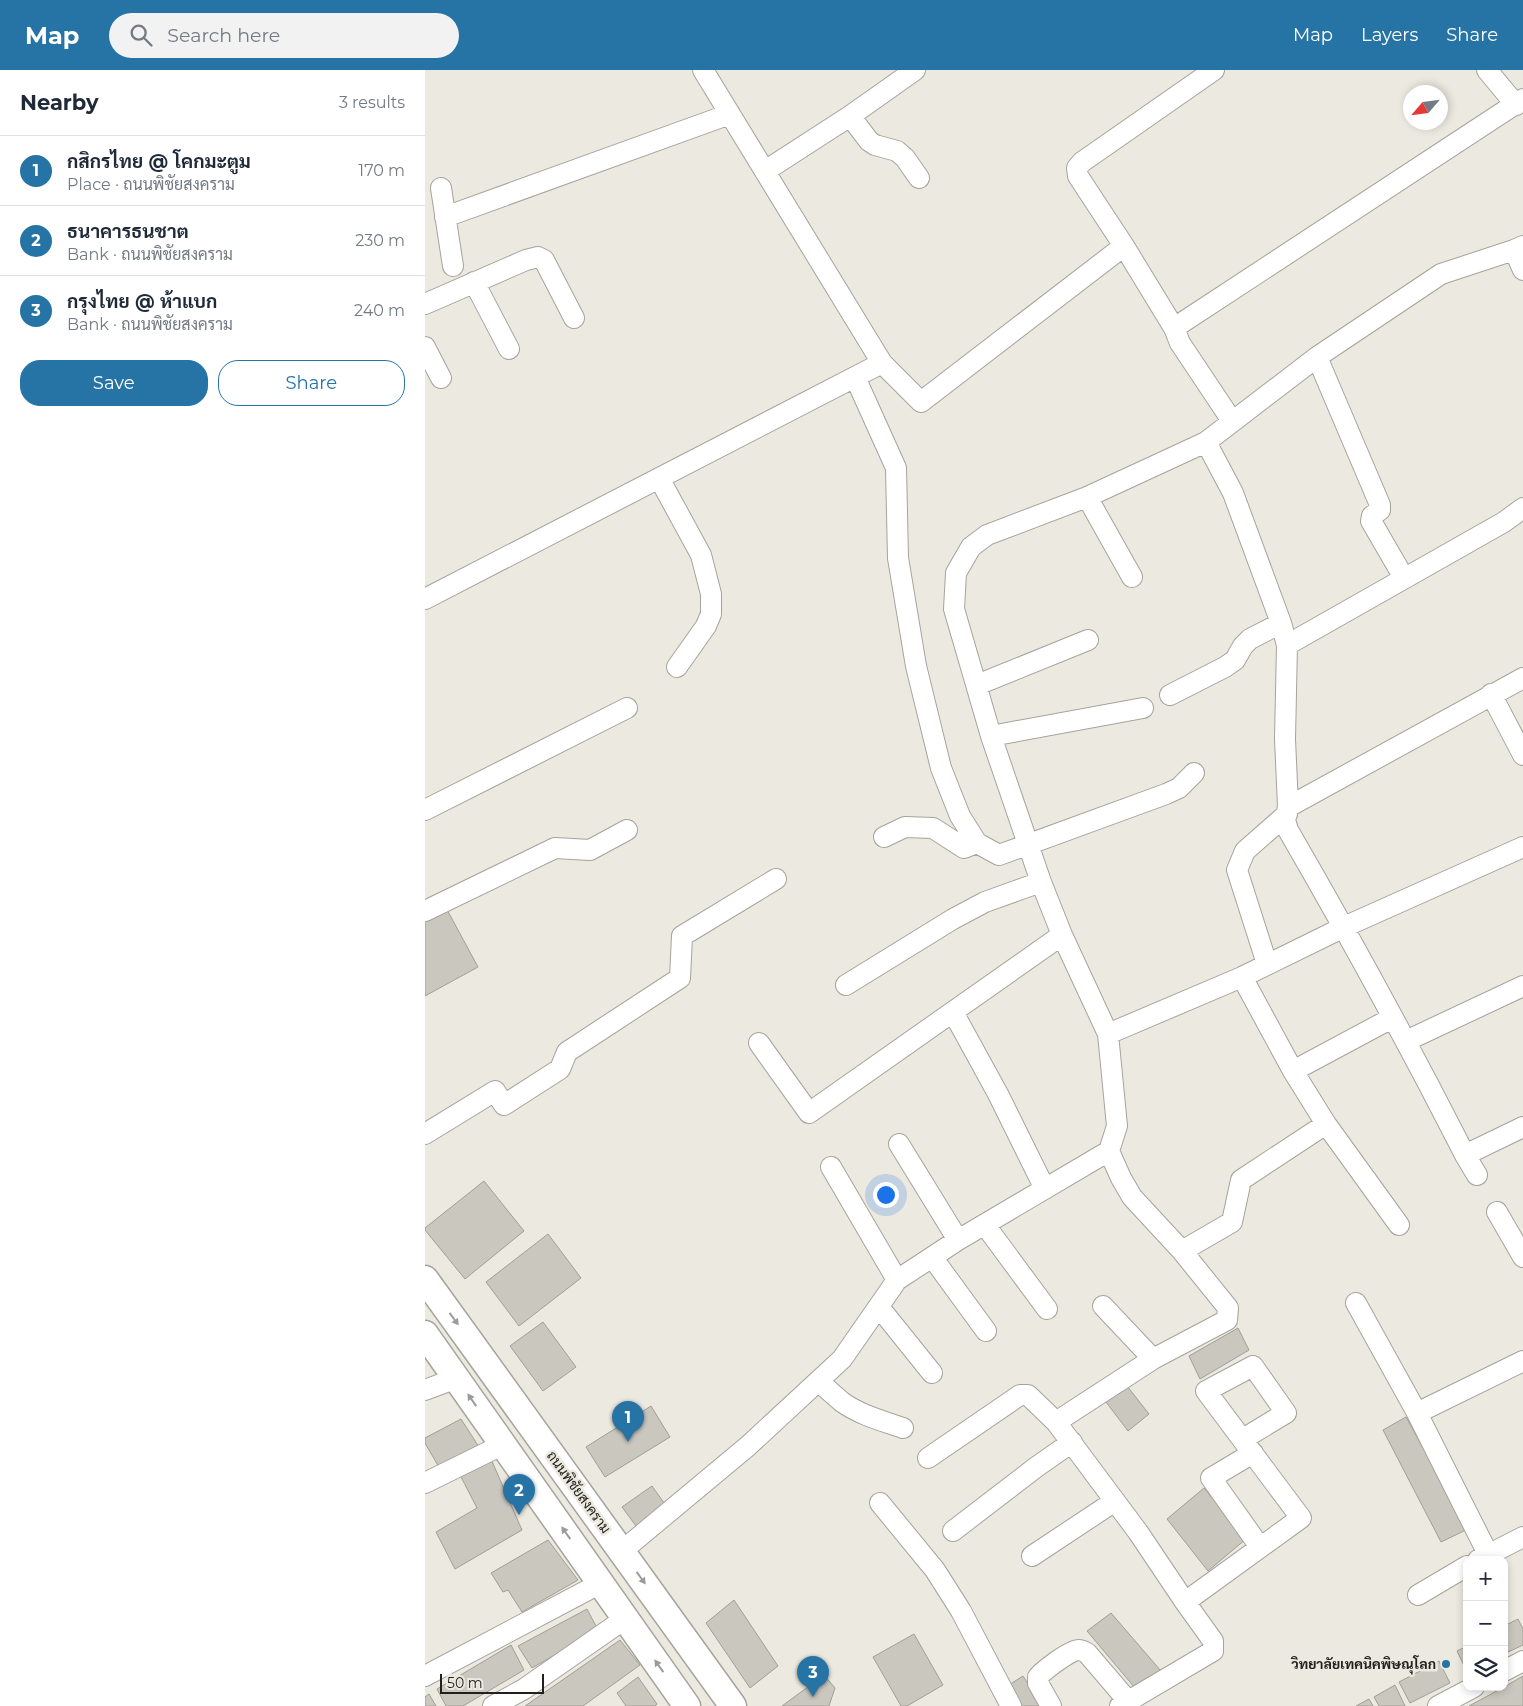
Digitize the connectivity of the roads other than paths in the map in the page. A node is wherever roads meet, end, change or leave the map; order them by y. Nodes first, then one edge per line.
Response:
1 (703, 70) edge
2 (915, 70) edge
3 (1487, 70) edge
4 (1205, 73) edge
5 (1519, 102) edge
6 (730, 114) junction
7 (850, 116) junction
8 (765, 171) junction
9 (919, 178) dead end
10 (441, 188) dead end
11 (445, 217) junction
12 (1124, 246) junction
13 (1519, 248) edge
14 (453, 266) dead end
15 (1523, 270) edge
16 (474, 282) junction
17 (425, 304) edge
18 (574, 318) dead end
19 (1173, 328) junction
20 (425, 347) edge
21 (509, 349) dead end
22 (1317, 358) junction
23 (882, 363) junction
24 (855, 377) junction
25 (441, 378) dead end
26 (1232, 421) junction
27 (1207, 442) junction
28 (659, 478) junction
29 (1087, 498) junction
30 (1523, 508) edge
31 (1132, 577) dead end
32 (1404, 578) junction
33 (425, 599) edge
34 (1281, 623) junction
35 (1088, 640) dead end
36 (1287, 645) junction
37 (677, 667) dead end
38 (1523, 678) edge
39 (977, 685) junction
40 (1491, 694) junction
41 (1170, 695) dead end
42 (627, 708) dead end
43 (1143, 708) dead end
44 (991, 736) junction
45 (1523, 755) edge
46 (1194, 774) dead end
47 (425, 810) edge
48 (1287, 810) junction
49 (627, 830) dead end
50 (884, 836) dead end
51 (977, 843) junction
52 (1027, 844) junction
53 (1523, 847) edge
54 (776, 879) dead end
55 (1041, 882) junction
56 (425, 911) edge
57 (1344, 927) junction
58 (1062, 935) junction
59 (1267, 964) junction
60 (1242, 977) junction
61 (846, 985) dead end
62 (1523, 986) edge
63 (953, 1012) junction
64 (1393, 1018) junction
65 (1108, 1034) junction
66 (1406, 1041) junction
67 (759, 1043) dead end
68 (1293, 1071) junction
69 (1326, 1124) junction
70 (1523, 1127) edge
71 (425, 1134) edge
72 (899, 1144) dead end
73 (1109, 1151) junction
74 (1465, 1155) junction
75 (831, 1167) dead end
76 (1477, 1175) dead end
77 (1045, 1189) junction
78 (1497, 1212) dead end
79 (985, 1224) junction
80 (1399, 1225) dead end
81 (958, 1240) junction
82 (1182, 1251) junction
83 (932, 1257) junction
84 (1523, 1257) edge
85 (425, 1279) edge
86 (897, 1280) junction
87 (1356, 1302) dead end
88 (1103, 1306) dead end
89 (879, 1307) junction
90 (1047, 1309) dead end
91 (986, 1331) dead end
92 (425, 1334) edge
93 (1153, 1359) junction
94 (1523, 1361) edge
95 (932, 1374) dead end
96 (457, 1378) junction
97 (818, 1381) junction
98 (425, 1390) edge
99 (1417, 1413) junction
100 (1056, 1422) junction
101 (903, 1428) dead end
102 (1072, 1442) junction
103 (504, 1444) junction
104 (928, 1458) dead end
105 (425, 1483) edge
106 (1115, 1500) junction
107 (880, 1504) dead end
108 (953, 1531) dead end
109 (1523, 1536) edge
110 (1260, 1548) junction
111 (622, 1552) junction
112 (1032, 1556) dead end
113 (1483, 1556) edge
114 (1485, 1556) edge
115 (1463, 1568) edge
116 (601, 1583) junction
117 (1418, 1595) dead end
118 (1185, 1602) junction
119 (625, 1618) junction
120 (1523, 1662) edge
121 (1508, 1669) edge
122 (425, 1676) edge
123 (1466, 1691) edge
124 (681, 1704) edge
125 (1124, 1704) edge
126 (493, 1706) edge
127 (733, 1706) edge
128 (1011, 1706) edge
129 (1051, 1706) edge
130 (1438, 1706) edge

1 - 6 street
2 - 7 street
3 - 5 street
4 - 12 street
5 - 19 street
6 - 8 street
6 - 11 street
7 - 8 street
7 - 9 street
8 - 23 street
10 - 11 street
11 - 14 street
12 - 19 street
12 - 23 street
13 - 15 street
13 - 22 street
16 - 17 street
16 - 18 street
16 - 21 street
19 - 26 street
20 - 25 street
22 - 26 street
22 - 32 street
23 - 24 street
24 - 28 street
24 - 51 street
26 - 27 street
27 - 29 street
27 - 34 street
28 - 33 street
28 - 37 street
29 - 31 street
29 - 39 street
30 - 32 street
32 - 36 street
34 - 36 street
34 - 41 street
35 - 39 street
36 - 48 street
38 - 40 street
39 - 44 street
40 - 45 street
40 - 48 street
42 - 47 street
43 - 44 street
44 - 52 street
46 - 52 street
48 - 57 street
48 - 59 street
49 - 56 street
50 - 51 street
51 - 52 street
52 - 55 street
53 - 57 street
54 - 71 street
55 - 58 street
55 - 61 street
57 - 59 street
57 - 64 street
58 - 63 street
58 - 65 street
59 - 60 street
60 - 65 street
60 - 68 street
62 - 66 street
63 - 67 street
63 - 77 street
64 - 66 street
64 - 68 street
65 - 73 street
66 - 74 street
68 - 69 street
69 - 80 street
69 - 82 street
70 - 74 street
72 - 81 street
73 - 77 street
73 - 82 street
74 - 76 street
75 - 86 street
77 - 79 street
78 - 84 street
79 - 81 street
79 - 90 street
81 - 83 street
82 - 93 street
83 - 86 street
83 - 91 street
85 -> 111 main road, ถนนพิชัยสงคราม
86 - 89 street
87 - 99 street
88 - 93 street
89 - 95 street
89 - 97 street
92 - 96 main road
93 - 100 street
94 - 99 street
96 - 98 street
103 -> 96 main road
97 - 101 street
97 - 111 street
99 - 113 street
100 - 102 street
100 - 104 street
102 - 106 street
102 - 108 street
103 - 105 street
116 -> 103 main road
106 - 112 street
106 - 118 street
107 - 128 street
109 - 114 street
110 - 110 street
110 - 118 street
111 -> 127 main road, ถนนพิชัยสงคราม
115 - 117 street
116 - 119 main road
116 - 122 street
118 - 125 street
124 -> 119 main road
119 - 126 street
120 - 121 street
123 - 130 street
125 - 129 street

